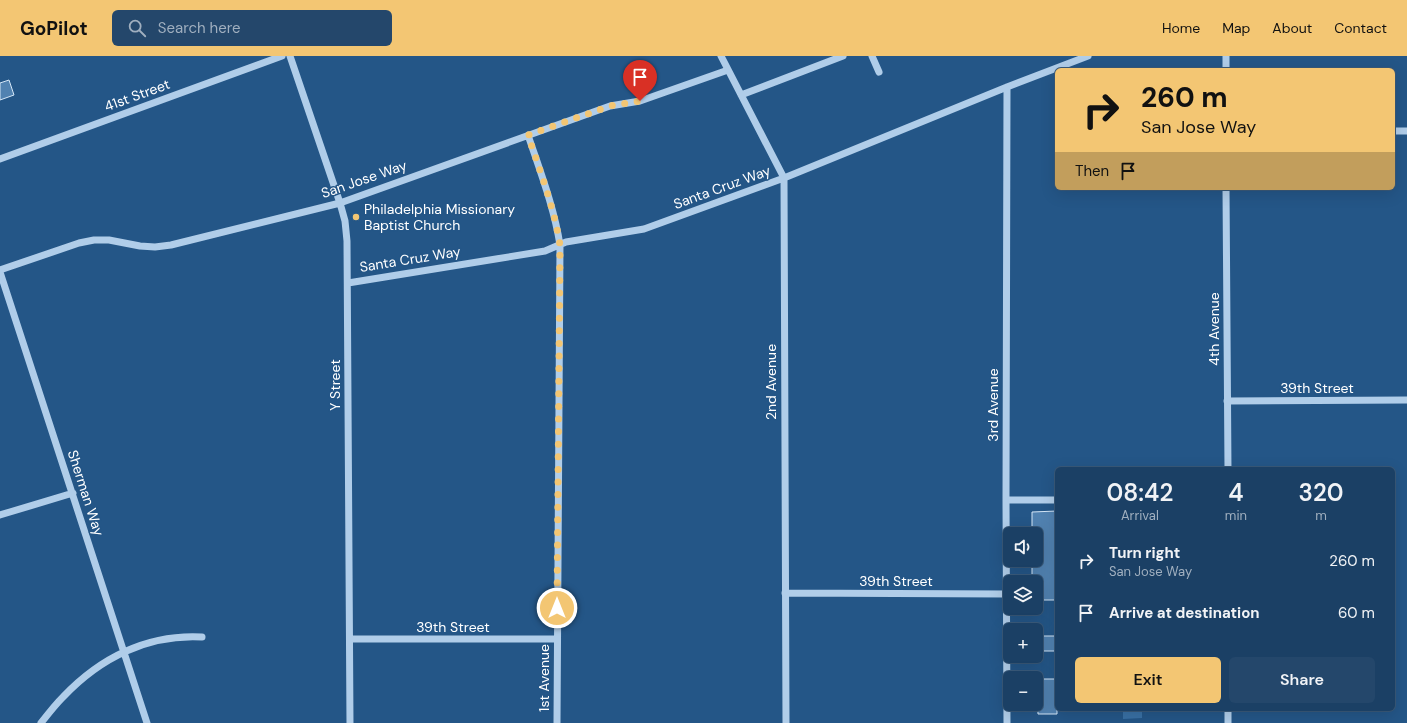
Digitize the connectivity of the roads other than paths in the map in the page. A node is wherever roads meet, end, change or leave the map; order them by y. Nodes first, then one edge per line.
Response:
1 (282, 56) edge
2 (290, 56) edge
3 (721, 56) edge
4 (843, 56) edge
5 (872, 56) edge
6 (1088, 56) edge
7 (1226, 56) edge
8 (1074, 58) edge
9 (1226, 68) edge
10 (728, 70) junction
11 (879, 72) dead end
12 (1007, 87) junction
13 (741, 95) junction
14 (1395, 131) edge
15 (1407, 131) edge
16 (528, 135) junction
17 (0, 159) edge
18 (784, 178) junction
19 (1226, 190) edge
20 (340, 203) junction
21 (560, 245) junction
22 (0, 271) edge
23 (348, 282) junction
24 (1407, 400) edge
25 (1227, 401) junction
26 (1228, 467) edge
27 (73, 493) junction
28 (1006, 500) junction
29 (1055, 500) edge
30 (0, 515) edge
31 (1006, 575) edge
32 (785, 593) junction
33 (1003, 594) edge
34 (1006, 615) edge
35 (202, 637) dead end
36 (350, 639) junction
37 (557, 639) junction
38 (123, 652) junction
39 (1228, 711) edge
40 (41, 723) edge
41 (147, 723) edge
42 (350, 723) edge
43 (557, 723) edge
44 (786, 723) edge
45 (1007, 723) edge
46 (1228, 723) edge

1 - 17 street, 41st Street
2 - 20 street, Y Street
3 - 10 street, 2nd Avenue
4 - 13 street
5 - 11 street
6 - 8 street, Santa Cruz Way
7 - 9 street
8 - 12 street, Santa Cruz Way
10 - 13 street, 2nd Avenue
10 - 16 street, San Jose Way
12 - 18 street, Santa Cruz Way
12 - 28 street, 3rd Avenue
13 - 18 street, 2nd Avenue
14 - 15 street
16 - 20 street, San Jose Way
16 - 21 street, 1st Avenue
18 - 21 street, Santa Cruz Way
18 - 32 street, 2nd Avenue
19 - 25 street, 4th Avenue
20 - 22 street, San Jose Way
20 - 23 street, Y Street
21 - 23 street, Santa Cruz Way
21 - 37 street, 1st Avenue
22 - 27 street, Sherman Way
23 - 36 street, Y Street
24 - 25 street, 39th Street
25 - 26 street, 4th Avenue
27 - 30 street
27 - 38 street, Sherman Way
28 - 29 street
28 - 31 street, 3rd Avenue
32 - 33 street, 39th Street
32 - 44 street, 2nd Avenue
34 - 45 street, 3rd Avenue
35 - 38 street
36 - 37 street, 39th Street
36 - 42 street, Y Street
37 - 43 street, 1st Avenue
38 - 40 street
38 - 41 street, Sherman Way
39 - 46 street

